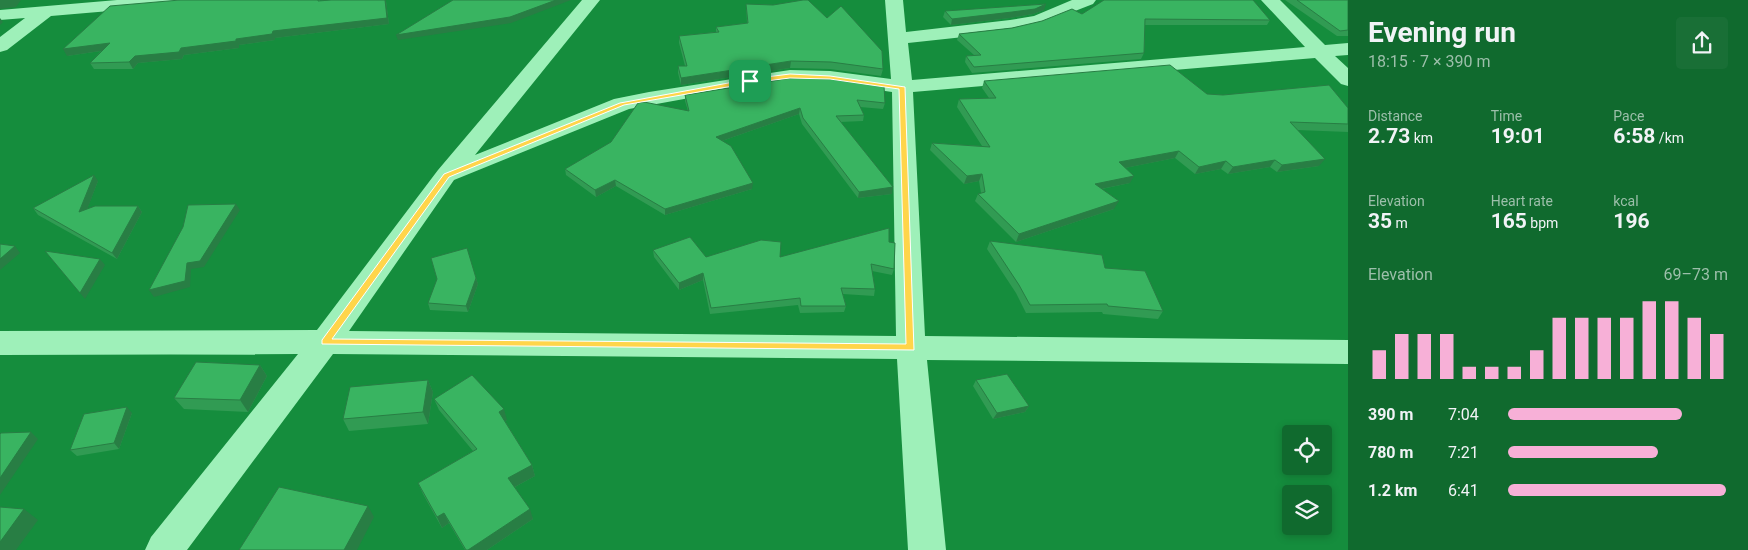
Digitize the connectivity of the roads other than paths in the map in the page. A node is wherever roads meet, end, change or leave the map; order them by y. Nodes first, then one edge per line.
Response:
1 (180, 0) edge
2 (591, 0) edge
3 (894, 0) edge
4 (1087, 0) edge
5 (1270, 0) edge
6 (52, 6) edge
7 (0, 16) edge
8 (897, 39) junction
9 (0, 46) edge
10 (1348, 49) edge
11 (1322, 52) junction
12 (1348, 80) edge
13 (902, 87) junction
14 (446, 175) junction
15 (325, 342) junction
16 (0, 343) edge
17 (911, 348) junction
18 (1348, 352) edge
19 (164, 550) edge
20 (927, 550) edge

1 - 6 street
2 - 14 street
3 - 8 street
4 - 8 street
5 - 11 street
6 - 7 street
6 - 9 street
8 - 13 street
10 - 11 street
11 - 12 street
11 - 13 street
13 - 14 street
13 - 17 street
14 - 15 street
15 - 16 street
15 - 17 street
15 - 19 street
17 - 18 street
17 - 20 street

